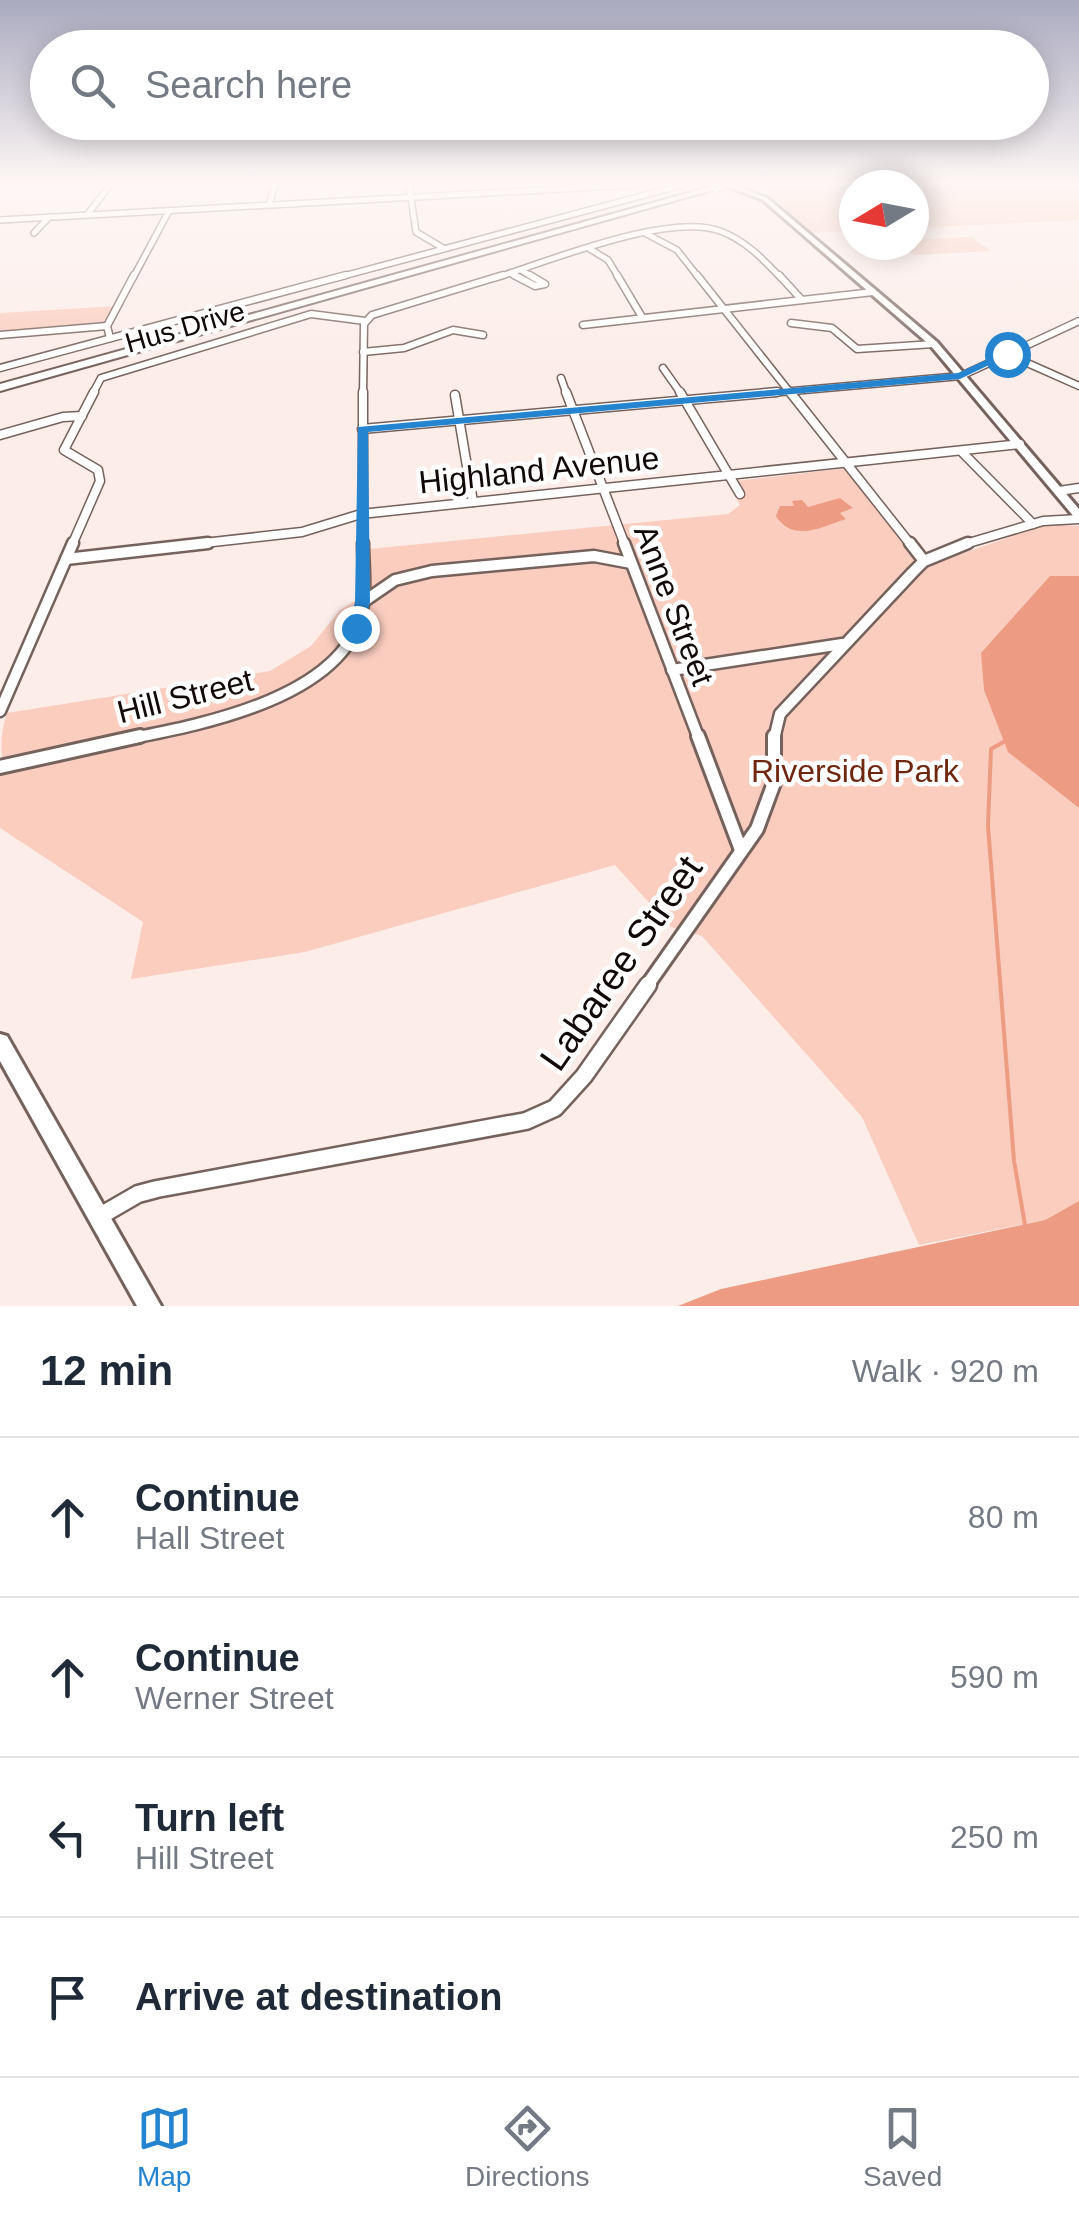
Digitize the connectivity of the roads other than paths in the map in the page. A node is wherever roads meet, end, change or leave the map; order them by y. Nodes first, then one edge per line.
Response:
1 (150, 246) edge
2 (440, 246) edge
3 (451, 246) edge
4 (508, 246) edge
5 (600, 246) edge
6 (674, 246) edge
7 (751, 246) edge
8 (820, 246) edge
9 (443, 248) junction
10 (590, 249) junction
11 (521, 270) junction
12 (510, 273) junction
13 (874, 292) junction
14 (802, 299) junction
15 (724, 310) junction
16 (642, 317) junction
17 (365, 320) junction
18 (1079, 320) edge
19 (791, 323) dead end
20 (583, 325) dead end
21 (107, 326) junction
22 (0, 334) edge
23 (483, 335) dead end
24 (110, 338) junction
25 (934, 344) junction
26 (363, 352) junction
27 (1007, 354) junction
28 (0, 368) edge
29 (663, 368) dead end
30 (960, 376) junction
31 (562, 378) dead end
32 (1079, 386) edge
33 (0, 388) edge
34 (787, 392) junction
35 (455, 395) dead end
36 (686, 400) junction
37 (573, 410) junction
38 (82, 416) junction
39 (460, 420) junction
40 (362, 429) junction
41 (0, 434) edge
42 (1020, 444) junction
43 (962, 452) junction
44 (846, 464) junction
45 (730, 476) junction
46 (1079, 488) edge
47 (603, 489) junction
48 (1060, 491) junction
49 (740, 494) dead end
50 (473, 502) junction
51 (362, 514) junction
52 (1079, 518) edge
53 (1032, 524) junction
54 (66, 559) junction
55 (924, 562) junction
56 (631, 563) junction
57 (363, 602) junction
58 (834, 648) junction
59 (672, 670) junction
60 (0, 711) edge
61 (0, 767) edge
62 (741, 850) junction
63 (0, 1043) edge
64 (100, 1216) junction
65 (150, 1306) edge

1 - 21 street
2 - 9 street
3 - 9 street
4 - 33 highway
5 - 10 street
6 - 15 street
7 - 14 street
8 - 13 street
9 - 24 street
10 - 11 street
10 - 16 street
11 - 12 street
11 - 12 street
12 - 17 street
13 - 14 street
13 - 25 street
14 - 15 street
15 - 16 street
15 - 34 street
16 - 20 street
17 - 26 street, Hill Street
17 - 38 street, Hus Drive
18 - 27 street
19 - 25 street
21 - 22 street
21 - 24 street
23 - 26 street
24 - 28 street
25 - 30 street
26 - 40 street, Hill Street
27 - 30 street
27 - 32 street
29 - 36 street
30 - 34 street
30 - 42 street
31 - 37 street, Anne Street
34 - 36 street
34 - 44 street
35 - 39 street
36 - 37 street
36 - 45 street
37 - 39 street
37 - 47 street, Anne Street
38 - 41 street
38 - 54 street, Hus Drive
39 - 40 street
39 - 50 street
40 - 51 street, Hill Street
42 - 43 street, Highland Avenue
42 - 48 street
43 - 44 street, Highland Avenue
43 - 53 street
44 - 45 street, Highland Avenue
44 - 55 street
45 - 47 street, Highland Avenue
45 - 49 street
46 - 48 street
47 - 50 street, Highland Avenue
47 - 56 street, Anne Street
48 - 52 street
50 - 51 street, Highland Avenue
51 - 54 street, Highland Avenue
51 - 57 street, Hill Street
52 - 53 street, Labaree Street
53 - 55 street, Labaree Street
54 - 60 street, Hus Drive
55 - 58 street, Labaree Street
56 - 57 street
56 - 59 street, Anne Street
57 - 61 street, Hill Street
58 - 59 street
58 - 62 street, Labaree Street
59 - 62 street, Anne Street
62 - 64 street, Labaree Street
63 - 64 street
64 - 65 street

